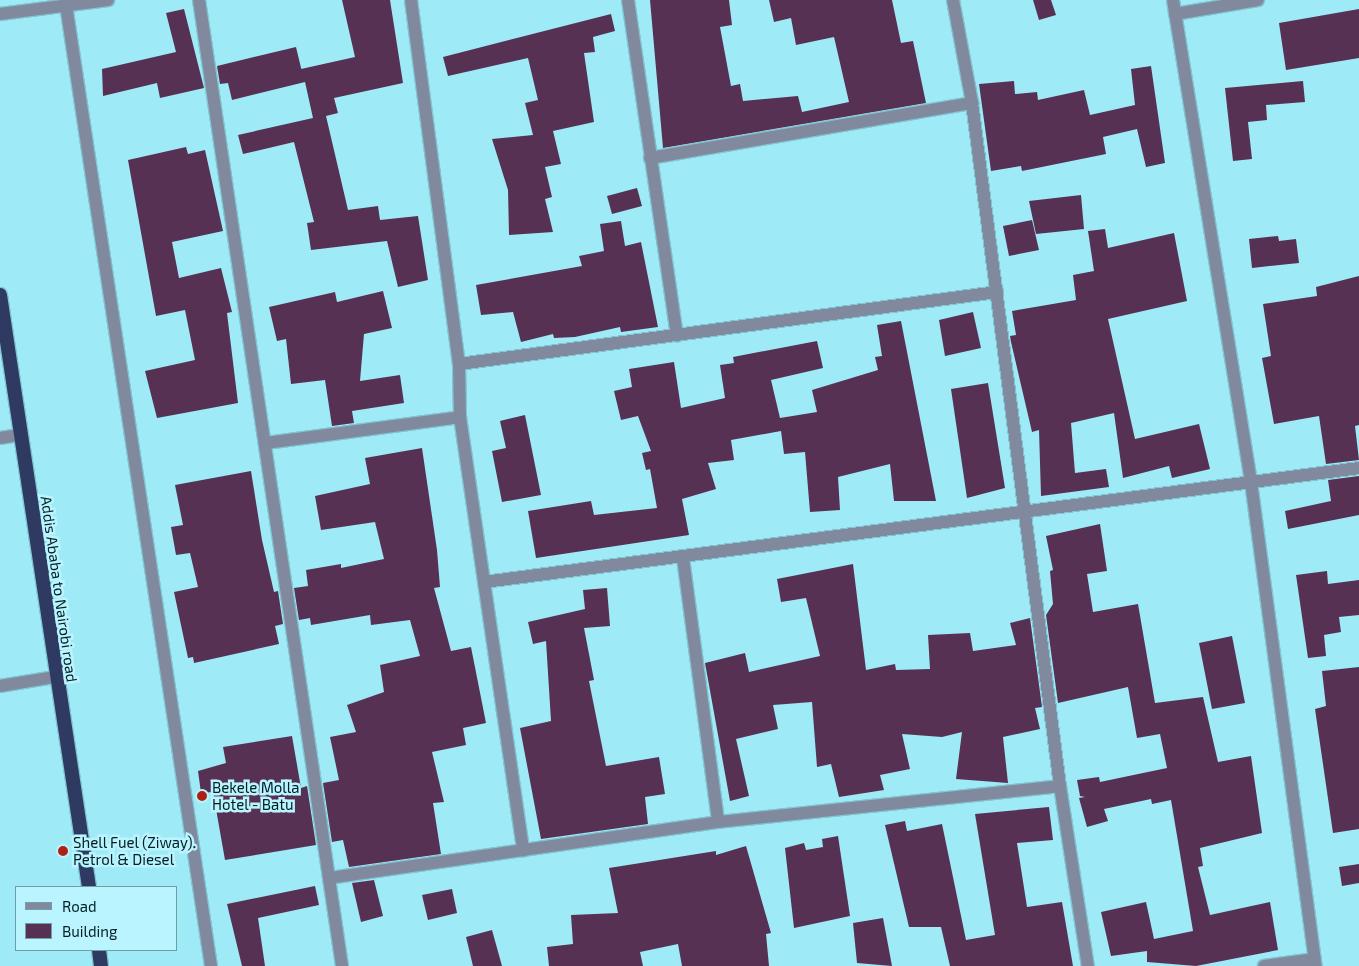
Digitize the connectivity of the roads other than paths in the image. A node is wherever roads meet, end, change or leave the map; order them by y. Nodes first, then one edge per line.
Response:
1 (108, 0) edge
2 (199, 0) edge
3 (411, 0) edge
4 (628, 0) edge
5 (953, 0) edge
6 (1173, 0) edge
7 (1258, 0) edge
8 (66, 5) junction
9 (0, 14) edge
10 (1175, 14) junction
11 (972, 103) junction
12 (650, 158) junction
13 (997, 292) junction
14 (0, 295) edge
15 (677, 335) junction
16 (459, 364) junction
17 (460, 417) junction
18 (20, 435) junction
19 (0, 438) edge
20 (266, 443) junction
21 (1359, 468) edge
22 (1251, 482) junction
23 (1027, 515) junction
24 (683, 558) junction
25 (484, 582) junction
26 (55, 677) junction
27 (0, 686) edge
28 (1060, 786) junction
29 (718, 822) junction
30 (523, 850) junction
31 (329, 878) junction
32 (89, 886) edge
33 (99, 951) edge
34 (1315, 962) edge
35 (102, 966) edge
36 (211, 966) edge
37 (342, 966) edge
38 (1088, 966) edge
39 (1264, 966) edge

1 - 8 street
2 - 20 street
3 - 16 street
4 - 12 street
5 - 11 street
6 - 10 street
7 - 10 street
8 - 9 street
8 - 36 street
10 - 22 street
11 - 12 street
11 - 13 street
12 - 15 street
13 - 15 street
13 - 23 street
14 - 18 highway, Addis Ababa to Nairobi road
15 - 16 street
16 - 17 street
17 - 20 street
17 - 25 street
18 - 19 street
18 - 26 highway, Addis Ababa to Nairobi road
20 - 31 street
21 - 22 street
22 - 23 street
22 - 34 street
23 - 24 street
23 - 28 street
24 - 25 street
24 - 29 street
25 - 30 street
26 - 27 street
26 - 32 highway, Addis Ababa to Nairobi road
28 - 29 street
28 - 38 street
29 - 30 street
30 - 31 street
31 - 37 street
33 - 35 highway
34 - 39 street

